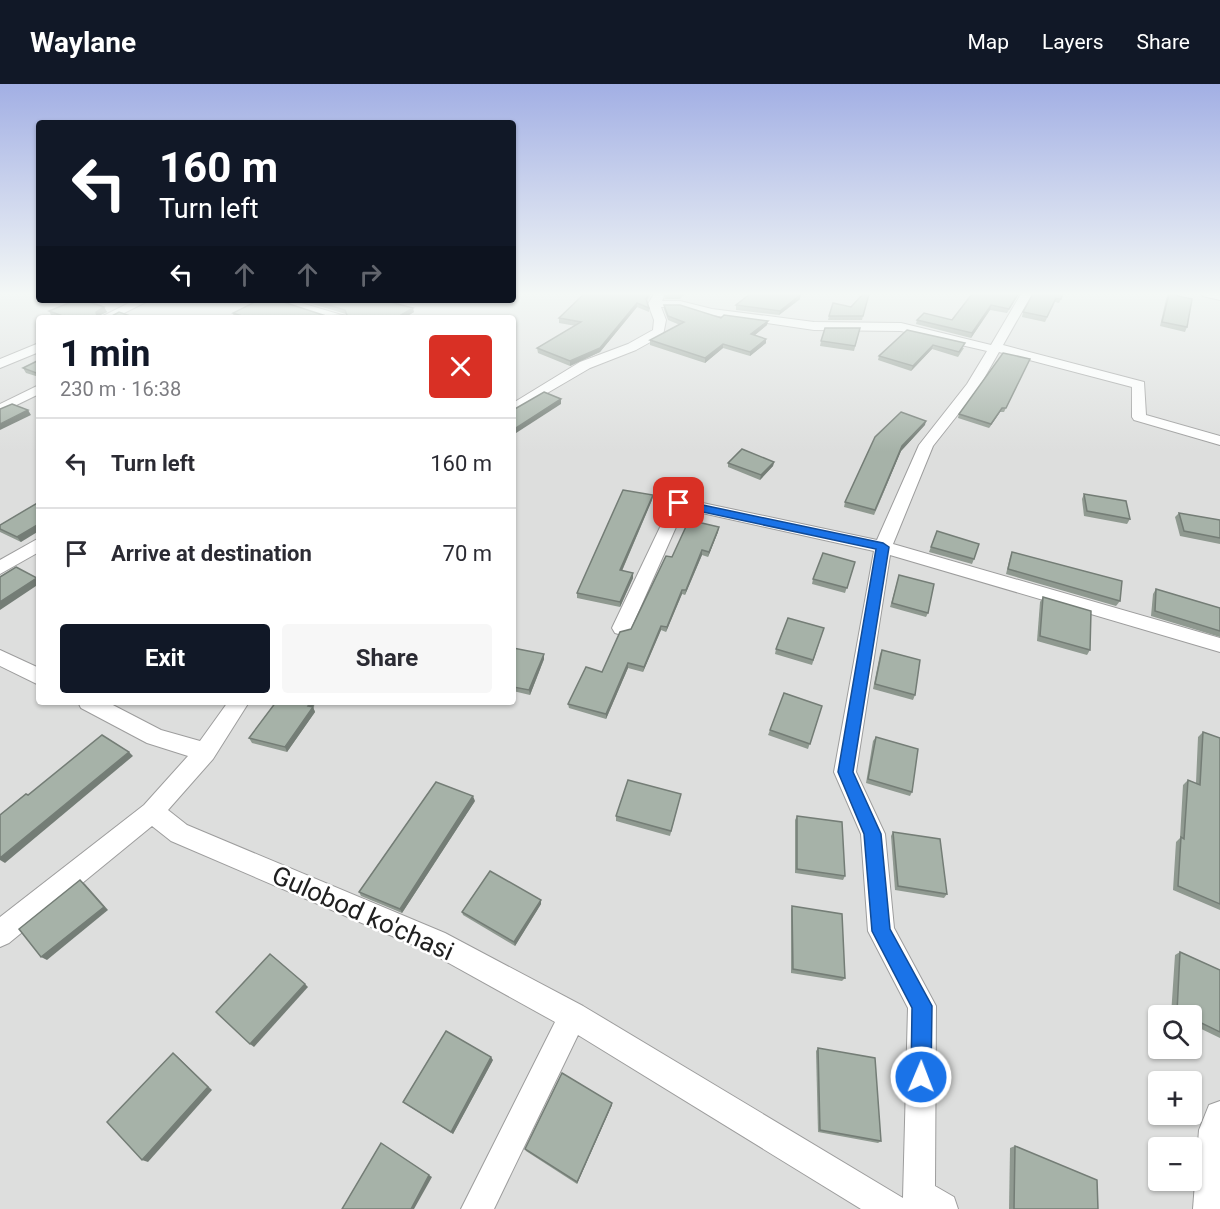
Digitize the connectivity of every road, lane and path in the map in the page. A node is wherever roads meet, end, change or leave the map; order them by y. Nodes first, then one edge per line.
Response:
1 (633, 346) edge
2 (988, 346) edge
3 (36, 348) edge
4 (995, 348) junction
5 (0, 364) edge
6 (36, 391) edge
7 (516, 407) edge
8 (0, 409) edge
9 (1220, 441) edge
10 (36, 546) edge
11 (883, 547) junction
12 (0, 568) edge
13 (622, 628) dead end
14 (1220, 645) edge
15 (0, 657) edge
16 (36, 675) edge
17 (94, 705) edge
18 (237, 705) edge
19 (205, 752) junction
20 (152, 812) junction
21 (0, 934) edge
22 (573, 1016) junction
23 (1220, 1116) edge
24 (927, 1204) edge
25 (477, 1209) edge
26 (891, 1209) edge
27 (1209, 1209) edge

1 - 7 street
2 - 4 street
3 - 5 street
4 - 9 street
4 - 11 street
6 - 8 street
10 - 12 street
11 - 13 street
11 - 14 street
11 - 24 street
15 - 16 street
17 - 19 street
18 - 19 street
19 - 20 street
20 - 21 street
20 - 22 street, Gulobod ko'chasi
22 - 25 street
22 - 26 street, Gulobod ko'chasi
23 - 27 street

